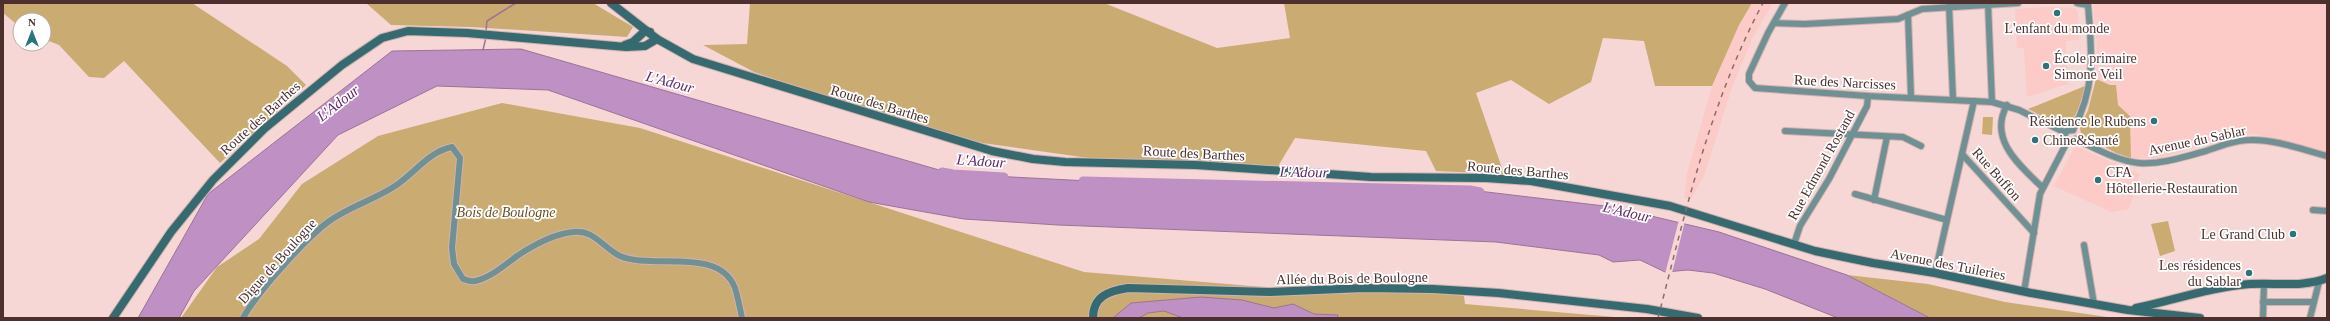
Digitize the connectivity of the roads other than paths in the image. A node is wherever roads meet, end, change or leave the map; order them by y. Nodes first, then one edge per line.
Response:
1 (612, 3) edge
2 (1785, 3) edge
3 (2018, 3) edge
4 (2077, 3) edge
5 (2096, 3) edge
6 (1988, 4) edge
7 (1949, 5) edge
8 (2088, 6) junction
9 (1908, 15) junction
10 (1774, 23) junction
11 (645, 31) junction
12 (658, 36) junction
13 (620, 46) junction
14 (722, 68) junction
15 (1868, 96) junction
16 (1911, 97) junction
17 (1953, 99) junction
18 (1974, 101) junction
19 (1992, 102) junction
20 (2007, 105) junction
21 (2073, 130) junction
22 (1785, 131) dead end
23 (2064, 132) junction
24 (1851, 135) junction
25 (1887, 137) junction
26 (2076, 139) junction
27 (2067, 142) junction
28 (1921, 146) dead end
29 (1962, 154) junction
30 (2327, 156) edge
31 (2042, 187) junction
32 (1855, 194) dead end
33 (1874, 200) junction
34 (2313, 210) dead end
35 (2327, 211) edge
36 (1696, 213) joint
37 (1947, 220) junction
38 (2034, 233) junction
39 (1794, 244) junction
40 (2084, 244) dead end
41 (1934, 272) junction
42 (2327, 278) edge
43 (2319, 282) junction
44 (2264, 283) junction
45 (2024, 292) junction
46 (2263, 302) junction
47 (2313, 302) junction
48 (2094, 304) junction
49 (2128, 310) junction
50 (113, 318) edge
51 (243, 318) edge
52 (742, 318) edge
53 (1093, 318) edge
54 (1698, 318) edge
55 (2200, 318) edge
56 (2263, 318) edge
57 (2310, 318) edge

1 - 11 main road
1 - 12 main road
2 - 10 street
3 - 6 street
4 - 8 street
5 - 8 street
6 - 7 street
6 - 19 street
7 - 9 street
7 - 17 street
8 - 21 street
9 - 10 street
9 - 16 street
10 - 15 street, Rue des Narcisses
11 - 12 main road
11 - 13 main road, Route des Barthes
12 - 13 main road, Route des Barthes
12 - 14 main road, Route des Barthes
12 - 14 main road, Route des Barthes
13 - 50 main road, Route des Barthes
14 - 36 main road, Route des Barthes
15 - 16 street, Rue des Narcisses
15 - 24 street, Rue Edmond Rostand
16 - 17 street, Rue des Narcisses
17 - 18 street, Rue des Narcisses
18 - 19 street, Rue des Narcisses
18 - 29 street, Rue Buffon
19 - 20 street, Rue des Narcisses
20 - 23 street
20 - 31 street
21 - 23 street
21 - 26 street
22 - 24 street
23 - 27 street
24 - 25 street
24 - 39 street, Rue Edmond Rostand
25 - 28 street
25 - 33 street
26 - 27 street
26 - 30 street, Avenue du Sablar
27 - 31 street
29 - 37 street
29 - 38 street, Rue Buffon
31 - 38 street
32 - 33 street
33 - 37 street
34 - 35 street
36 - 39 main road, Avenue des Tuileries
37 - 41 street
38 - 45 street
39 - 41 main road, Avenue des Tuileries
40 - 48 street
41 - 45 main road, Avenue des Tuileries
42 - 43 main road
43 - 44 main road
43 - 47 street
44 - 46 street
44 - 49 main road
45 - 48 main road, Avenue des Tuileries
46 - 47 street
46 - 56 street
47 - 57 street
48 - 49 main road, Avenue des Tuileries
49 - 55 main road, Avenue des Tuileries
51 - 52 street, Digue de Boulogne
53 - 54 main road, Allée du Bois de Boulogne

